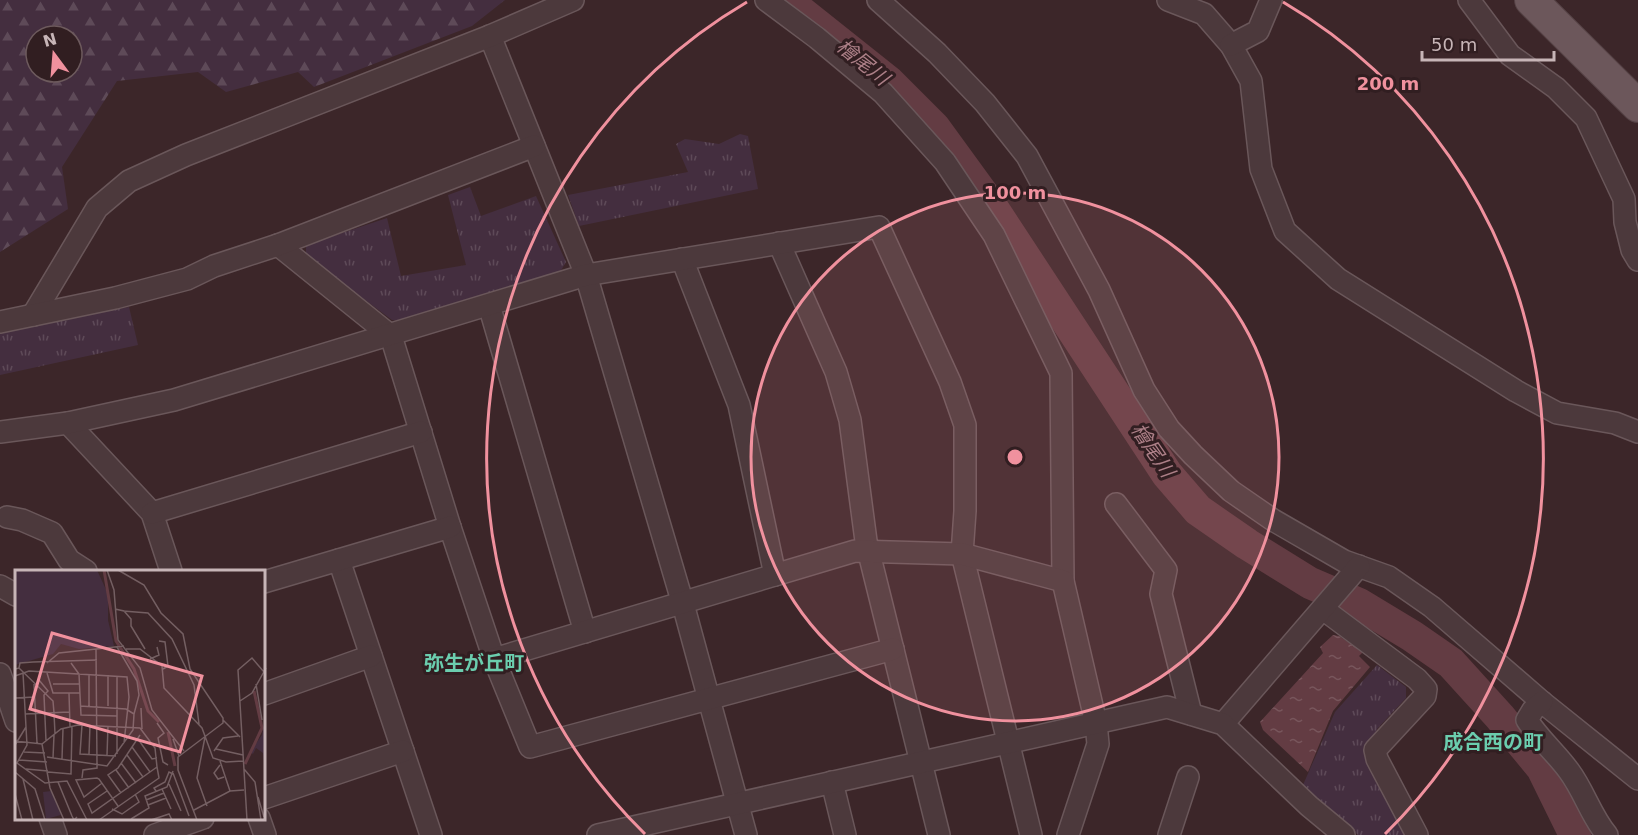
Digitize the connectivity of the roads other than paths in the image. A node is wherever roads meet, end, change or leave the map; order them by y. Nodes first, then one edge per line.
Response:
1 (573, 0) edge
2 (766, 0) edge
3 (878, 0) edge
4 (1168, 0) edge
5 (1271, 0) edge
6 (1469, 0) edge
7 (1531, 0) edge
8 (490, 36) junction
9 (1231, 45) junction
10 (1638, 106) edge
11 (534, 146) junction
12 (780, 243) junction
13 (278, 245) junction
14 (682, 259) junction
15 (1638, 260) edge
16 (586, 275) junction
17 (489, 305) junction
18 (33, 315) junction
19 (0, 322) edge
20 (392, 336) junction
21 (68, 423) junction
22 (0, 432) edge
23 (421, 432) junction
24 (1638, 432) edge
25 (1116, 504) dead end
26 (152, 513) junction
27 (18, 514) dead end
28 (450, 527) junction
29 (869, 550) junction
30 (962, 554) junction
31 (339, 560) junction
32 (84, 570) edge
33 (171, 570) edge
34 (1355, 570) junction
35 (775, 575) junction
36 (266, 581) edge
37 (1063, 581) junction
38 (0, 586) edge
39 (15, 594) edge
40 (683, 604) junction
41 (1324, 608) junction
42 (585, 632) junction
43 (893, 649) junction
44 (371, 656) junction
45 (494, 659) junction
46 (0, 674) edge
47 (266, 693) edge
48 (708, 699) junction
49 (4, 701) edge
50 (1542, 702) junction
51 (1191, 714) junction
52 (15, 719) edge
53 (1096, 723) junction
54 (1223, 724) junction
55 (1007, 743) junction
56 (403, 751) junction
57 (921, 762) junction
58 (1188, 777) dead end
59 (1638, 779) edge
60 (832, 782) junction
61 (266, 797) edge
62 (739, 803) junction
63 (50, 820) edge
64 (199, 820) edge
65 (259, 820) edge
66 (651, 829) edge
67 (156, 831) edge
68 (1176, 832) edge
69 (56, 835) edge
70 (264, 835) edge
71 (431, 835) edge
72 (598, 835) edge
73 (746, 835) edge
74 (845, 835) edge
75 (939, 835) edge
76 (1031, 835) edge
77 (1068, 835) edge
78 (1344, 835) edge
79 (1417, 835) edge
80 (1607, 835) edge

1 - 8 street
2 - 37 street
3 - 34 street
4 - 9 street
5 - 9 street
6 - 15 street
7 - 10 main road
8 - 11 street
8 - 18 street
9 - 24 street
11 - 13 street
11 - 16 street
12 - 14 street
12 - 29 street
12 - 30 street
13 - 18 street
13 - 20 street
14 - 16 street
14 - 35 street
16 - 17 street
16 - 40 street
17 - 20 street
17 - 42 street
18 - 19 street
20 - 21 street
20 - 23 street
21 - 22 street
21 - 26 street
23 - 26 street
23 - 28 street
25 - 51 street
26 - 33 street
27 - 32 street
28 - 31 street
28 - 45 street
29 - 30 street
29 - 35 street
29 - 43 street
30 - 37 street
30 - 55 street
31 - 36 street
31 - 44 street
34 - 41 street
34 - 50 street
35 - 40 street
37 - 53 street
38 - 39 street
40 - 42 street
40 - 48 street
41 - 54 street
41 - 79 street
42 - 45 street
43 - 48 street
43 - 57 street
44 - 47 street
44 - 56 street
45 - 48 street
46 - 49 street
48 - 62 street
49 - 52 street
50 - 59 street
50 - 80 street
51 - 53 street
51 - 54 street
53 - 55 street
53 - 77 street
54 - 78 street
55 - 57 street
55 - 76 street
56 - 61 street
56 - 71 street
57 - 60 street
57 - 75 street
58 - 68 street
60 - 62 street
60 - 74 street
62 - 66 street
62 - 73 street
63 - 69 street
64 - 67 street
65 - 70 street
66 - 72 street

